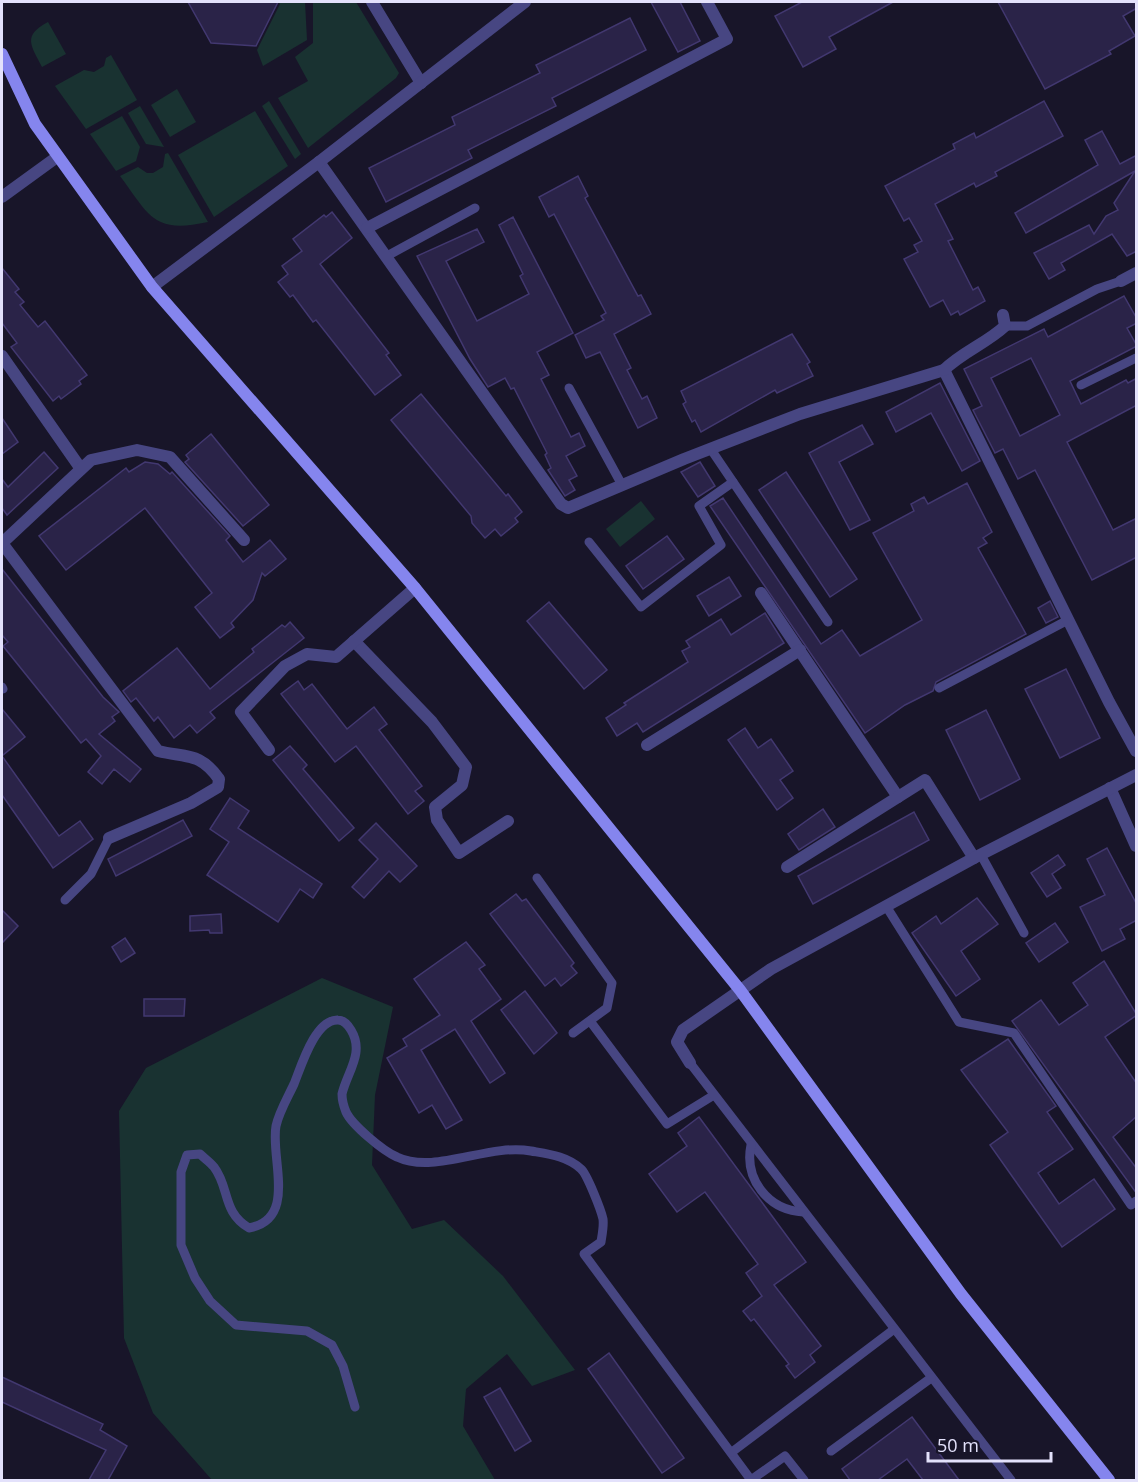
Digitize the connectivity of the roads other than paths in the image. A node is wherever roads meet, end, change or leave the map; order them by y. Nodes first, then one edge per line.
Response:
1 (372, 2) edge
2 (525, 2) edge
3 (707, 2) edge
4 (2, 54) edge
5 (421, 83) junction
6 (57, 157) junction
7 (320, 162) junction
8 (2, 197) edge
9 (475, 208) dead end
10 (367, 228) junction
11 (387, 256) junction
12 (1137, 273) edge
13 (1121, 281) joint
14 (152, 287) junction
15 (1004, 320) joint
16 (2, 357) edge
17 (1137, 358) edge
18 (944, 370) junction
19 (1081, 385) dead end
20 (568, 388) dead end
21 (710, 448) junction
22 (81, 469) junction
23 (733, 482) junction
24 (622, 485) junction
25 (244, 540) dead end
26 (589, 542) dead end
27 (2, 543) edge
28 (415, 588) junction
29 (762, 593) dead end
30 (1068, 620) junction
31 (828, 622) dead end
32 (354, 641) junction
33 (800, 650) junction
34 (939, 688) dead end
35 (646, 745) dead end
36 (269, 750) dead end
37 (1137, 751) edge
38 (1137, 775) edge
39 (1110, 788) junction
40 (898, 797) junction
41 (508, 821) dead end
42 (109, 838) joint
43 (1137, 846) edge
44 (977, 856) junction
45 (787, 867) dead end
46 (537, 878) dead end
47 (65, 900) dead end
48 (886, 906) junction
49 (1024, 933) dead end
50 (740, 990) junction
51 (590, 1021) junction
52 (573, 1033) dead end
53 (690, 1063) joint
54 (714, 1095) junction
55 (751, 1144) junction
56 (1137, 1202) edge
57 (803, 1212) junction
58 (893, 1330) junction
59 (931, 1378) junction
60 (355, 1407) dead end
61 (831, 1451) dead end
62 (732, 1452) junction
63 (751, 1480) edge
64 (804, 1480) edge
65 (1011, 1480) edge
66 (1109, 1480) edge

1 - 5 street
2 - 5 street
3 - 10 street
4 - 6 main road
5 - 7 street
6 - 8 street
6 - 14 main road
7 - 10 street
7 - 14 street
9 - 11 lane
10 - 11 street
11 - 24 street
12 - 13 street
13 - 15 lane
14 - 28 main road
15 - 18 street
16 - 22 street
17 - 19 lane
18 - 21 street
18 - 30 street
20 - 24 lane
21 - 23 lane
21 - 24 street
22 - 25 street
22 - 27 street
23 - 26 lane
23 - 31 lane
27 - 42 street
28 - 32 street
28 - 50 main road
29 - 33 street
30 - 34 lane
30 - 37 street
32 - 36 street
32 - 41 street
33 - 35 street
33 - 40 street
38 - 39 street
39 - 43 street
39 - 44 street
40 - 44 street
40 - 45 street
42 - 47 lane
44 - 48 street
44 - 49 lane
46 - 51 lane
48 - 50 street
48 - 56 lane
50 - 53 street
50 - 66 main road
51 - 52 lane
51 - 54 lane
53 - 54 lane
54 - 55 lane
55 - 57 lane
55 - 57 lane
57 - 58 lane
58 - 59 lane
58 - 62 lane
59 - 61 lane
59 - 65 lane
60 - 62 lane
62 - 63 lane
63 - 64 lane

